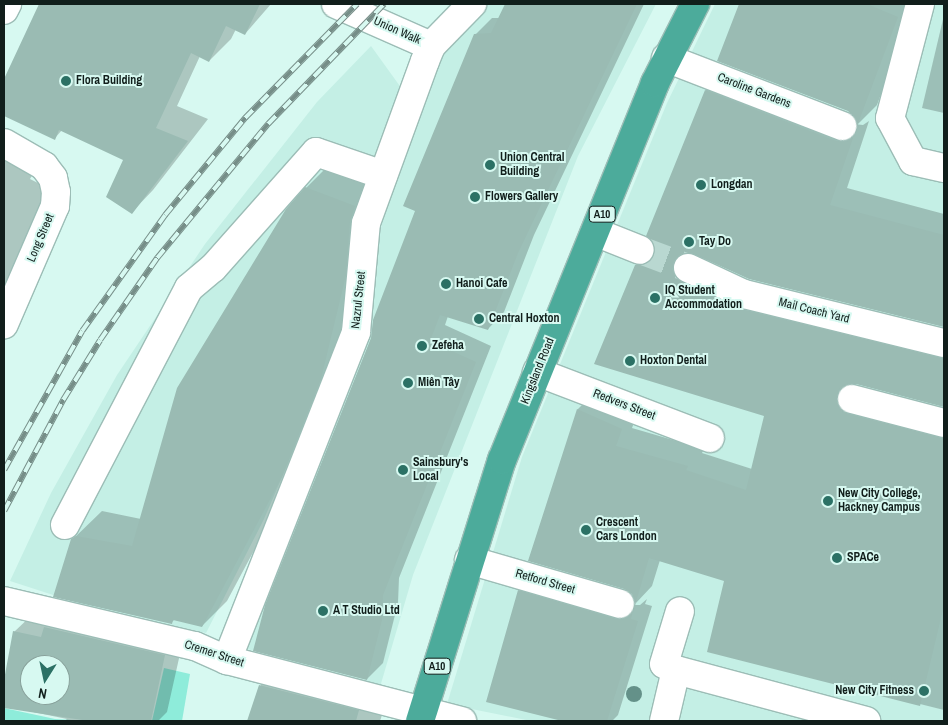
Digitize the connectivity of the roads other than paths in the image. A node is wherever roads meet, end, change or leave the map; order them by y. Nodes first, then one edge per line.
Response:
1 (7, 4) edge
2 (336, 4) edge
3 (472, 4) edge
4 (695, 4) edge
5 (920, 4) edge
6 (4, 10) edge
7 (431, 46) junction
8 (666, 58) junction
9 (842, 126) dead end
10 (4, 143) edge
11 (944, 168) edge
12 (383, 175) junction
13 (595, 232) junction
14 (640, 250) tunnel mouth
15 (688, 268) tunnel mouth
16 (4, 324) edge
17 (944, 342) edge
18 (537, 372) junction
19 (852, 398) dead end
20 (944, 423) edge
21 (710, 438) dead end
22 (65, 525) dead end
23 (469, 560) junction
24 (4, 601) edge
25 (620, 604) dead end
26 (680, 612) dead end
27 (226, 660) junction
28 (676, 670) junction
29 (422, 716) edge
30 (462, 721) edge
31 (664, 721) edge
32 (866, 721) edge

1 - 6 street
2 - 7 street, Union Walk
3 - 7 street, Nazrul Street
4 - 8 highway, Kingsland Road / A10
5 - 11 street
7 - 12 street, Nazrul Street
8 - 9 street, Caroline Gardens
8 - 13 highway, Kingsland Road / A10
10 - 16 street, Long Street
12 - 22 street
12 - 27 street, Nazrul Street
13 - 14 street
13 - 18 highway, Kingsland Road / A10
15 - 17 street, Mail Coach Yard
18 - 21 street, Redvers Street
18 - 23 highway, Kingsland Road / A10
19 - 20 street
23 - 25 street, Retford Street
23 - 29 highway, Kingsland Road / A10
24 - 27 street, Cremer Street
26 - 28 street
27 - 29 street, Cremer Street
28 - 31 street
28 - 32 street
29 - 30 street, Cremer Street

